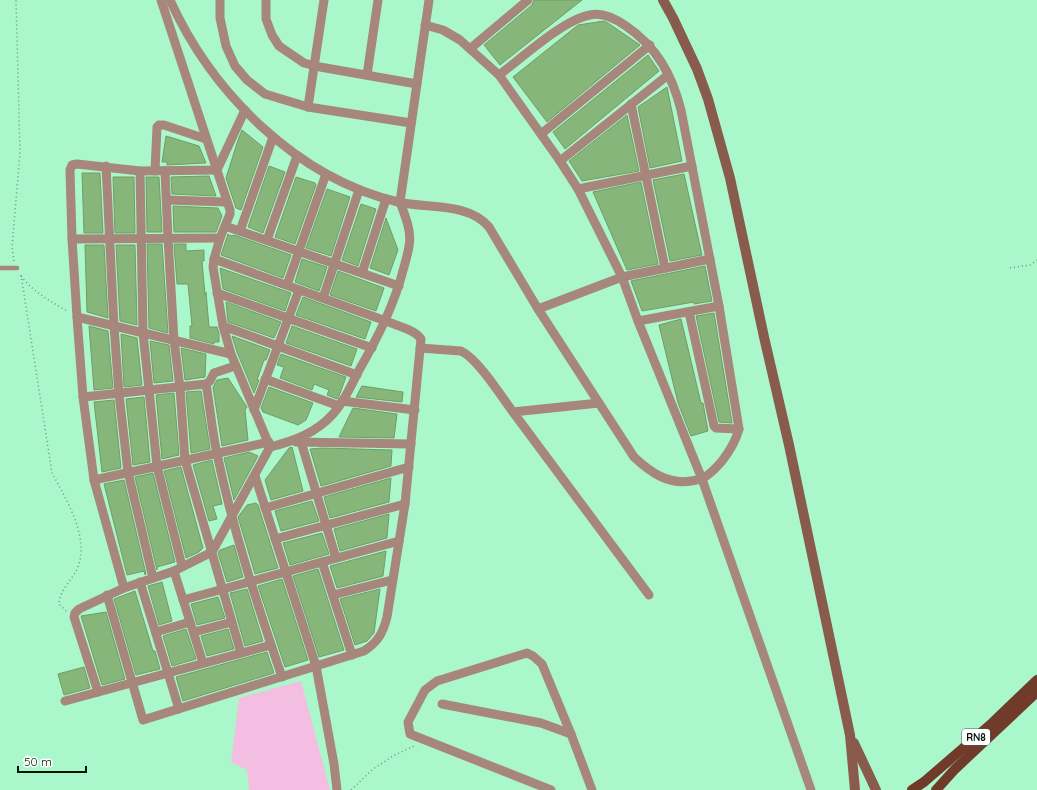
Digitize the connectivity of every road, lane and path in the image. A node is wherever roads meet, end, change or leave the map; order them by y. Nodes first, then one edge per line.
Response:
1 (16, 0) edge
2 (161, 0) edge
3 (170, 0) edge
4 (220, 0) edge
5 (266, 0) edge
6 (324, 0) edge
7 (378, 0) edge
8 (429, 0) edge
9 (528, 0) edge
10 (663, 0) edge
11 (425, 25) junction
12 (650, 45) junction
13 (470, 48) junction
14 (314, 65) junction
15 (367, 75) junction
16 (499, 75) junction
17 (668, 75) junction
18 (417, 84) junction
19 (631, 104) junction
20 (308, 107) junction
21 (245, 110) junction
22 (411, 123) junction
23 (541, 134) junction
24 (274, 137) junction
25 (206, 140) junction
26 (297, 156) junction
27 (560, 161) junction
28 (106, 166) junction
29 (692, 166) junction
30 (217, 170) junction
31 (140, 171) junction
32 (165, 171) junction
33 (155, 172) junction
34 (326, 174) junction
35 (646, 175) junction
36 (578, 189) junction
37 (359, 190) junction
38 (386, 198) junction
39 (167, 200) junction
40 (226, 202) junction
41 (400, 202) junction
42 (225, 226) junction
43 (240, 231) junction
44 (168, 238) junction
45 (220, 238) junction
46 (72, 239) junction
47 (140, 239) junction
48 (109, 240) junction
49 (267, 240) junction
50 (299, 251) junction
51 (214, 259) junction
52 (710, 259) junction
53 (1037, 260) edge
54 (334, 263) junction
55 (0, 268) edge
56 (16, 268) junction
57 (665, 268) junction
58 (1010, 268) dead end
59 (362, 273) junction
60 (21, 275) junction
61 (622, 277) junction
62 (287, 285) junction
63 (399, 286) junction
64 (299, 290) junction
65 (217, 293) junction
66 (323, 298) junction
67 (719, 306) junction
68 (538, 309) junction
69 (689, 312) junction
70 (77, 317) junction
71 (288, 319) junction
72 (386, 321) junction
73 (638, 321) junction
74 (114, 326) junction
75 (223, 326) junction
76 (143, 333) junction
77 (174, 340) junction
78 (278, 346) junction
79 (372, 348) junction
80 (420, 348) junction
81 (231, 354) junction
82 (235, 366) junction
83 (357, 375) junction
84 (265, 379) junction
85 (206, 384) junction
86 (180, 388) junction
87 (149, 391) junction
88 (119, 394) junction
89 (83, 397) junction
90 (341, 403) junction
91 (599, 403) junction
92 (254, 410) junction
93 (415, 410) junction
94 (513, 412) junction
95 (739, 428) junction
96 (297, 442) junction
97 (411, 444) junction
98 (270, 445) junction
99 (217, 453) junction
100 (185, 460) junction
101 (157, 466) junction
102 (409, 468) junction
103 (128, 472) junction
104 (255, 476) junction
105 (702, 479) junction
106 (94, 480) junction
107 (316, 493) junction
108 (405, 504) junction
109 (265, 508) junction
110 (232, 516) junction
111 (326, 525) junction
112 (275, 539) junction
113 (399, 541) junction
114 (212, 552) junction
115 (336, 558) junction
116 (322, 562) junction
117 (178, 569) junction
118 (286, 572) junction
119 (153, 578) junction
120 (392, 580) junction
121 (251, 581) junction
122 (140, 582) junction
123 (124, 588) junction
124 (223, 589) junction
125 (649, 594) dead end
126 (107, 595) junction
127 (333, 595) junction
128 (183, 600) junction
129 (74, 617) junction
130 (190, 622) junction
131 (232, 622) junction
132 (156, 632) junction
133 (194, 632) junction
134 (271, 645) junction
135 (242, 653) junction
136 (352, 655) junction
137 (203, 663) junction
138 (316, 666) junction
139 (168, 673) junction
140 (282, 677) junction
141 (1037, 680) edge
142 (132, 683) junction
143 (98, 692) junction
144 (1037, 692) edge
145 (65, 701) dead end
146 (442, 704) dead end
147 (179, 709) junction
148 (571, 734) junction
149 (850, 735) junction
150 (426, 740) junction
151 (337, 790) edge
152 (351, 790) edge
153 (551, 790) edge
154 (592, 790) edge
155 (811, 790) edge
156 (855, 790) edge
157 (876, 790) edge
158 (912, 790) edge
159 (936, 790) edge

1 - 56 path
2 - 25 street
3 - 21 street
4 - 20 street
5 - 14 street
6 - 14 street
7 - 15 street
8 - 11 street
9 - 13 street
10 - 149 main road
11 - 13 street
11 - 18 street
12 - 16 street
12 - 17 street
12 - 23 street
13 - 16 street
14 - 15 street
14 - 20 street
15 - 18 street
16 - 23 street
17 - 19 street
17 - 29 street
18 - 22 street
19 - 27 street
19 - 35 street
20 - 22 street
21 - 24 street
21 - 30 street
22 - 41 street
23 - 27 street
24 - 26 street
24 - 43 street
25 - 30 street
25 - 33 street
26 - 34 street
26 - 49 street
27 - 36 street
28 - 31 street
28 - 46 street
28 - 48 street
29 - 35 street
29 - 52 street
30 - 32 street
30 - 40 street
31 - 33 street
31 - 47 street
32 - 33 street
32 - 39 street
34 - 37 street
34 - 50 street
35 - 36 street
35 - 57 street
36 - 61 street
37 - 38 street
37 - 54 street
38 - 41 street
38 - 59 street
39 - 40 street
39 - 44 street
40 - 42 street
41 - 63 street
41 - 68 street
42 - 43 street
42 - 45 street
43 - 49 street
44 - 45 street
44 - 47 street
44 - 77 street
45 - 51 street
46 - 48 street
46 - 70 street
47 - 48 street
47 - 76 street
48 - 74 street
49 - 50 street
50 - 54 street
50 - 62 street
51 - 62 street
51 - 65 street
52 - 57 street
52 - 67 street
53 - 58 path
54 - 59 street
54 - 66 street
55 - 56 lane
56 - 60 path
57 - 61 street
59 - 63 street
60 - 70 path
60 - 129 path
61 - 68 street
61 - 73 street
62 - 64 street
63 - 72 street
64 - 66 street
64 - 71 street
65 - 71 street
65 - 75 street
66 - 72 street
67 - 69 street
67 - 95 street
68 - 91 street
69 - 73 street
69 - 95 street
70 - 74 street
70 - 89 street
71 - 78 street
71 - 79 street
72 - 79 street
72 - 80 street
73 - 105 street
74 - 76 street
74 - 88 street
75 - 78 street
75 - 81 street
76 - 77 street
76 - 87 street
77 - 81 street
77 - 86 street
78 - 83 street
78 - 84 street
79 - 83 street
80 - 93 street
80 - 94 street
81 - 82 street
82 - 85 street
82 - 92 street
83 - 90 street
84 - 90 street
84 - 92 street
85 - 86 street
85 - 99 street
86 - 87 street
86 - 100 street
87 - 88 street
87 - 101 street
88 - 89 street
88 - 103 street
89 - 106 street
90 - 93 street
90 - 96 street
91 - 94 street
91 - 105 street
92 - 98 street
93 - 97 street
94 - 125 street
95 - 105 street
96 - 97 street
96 - 98 street
96 - 107 street
97 - 102 street
98 - 99 street
98 - 104 street
99 - 100 street
99 - 110 street
100 - 101 street
100 - 114 street
101 - 103 street
101 - 117 street
102 - 107 street
102 - 108 street
103 - 106 street
103 - 119 street
104 - 109 street
104 - 110 street
105 - 155 street
106 - 123 street
107 - 109 street
107 - 111 street
108 - 111 street
108 - 113 street
109 - 112 street
110 - 114 street
110 - 121 street
111 - 112 street
111 - 115 street
112 - 118 street
113 - 115 street
113 - 120 street
114 - 117 street
114 - 124 street
115 - 116 street
116 - 118 street
116 - 127 street
117 - 119 street
117 - 128 street
118 - 121 street
118 - 138 street
119 - 122 street
120 - 127 street
120 - 136 street
121 - 124 street
121 - 134 street
122 - 123 street
122 - 132 street
123 - 126 street
124 - 128 street
124 - 131 street
126 - 129 street
126 - 142 street
127 - 136 street
128 - 130 street
129 - 143 street
130 - 132 street
130 - 133 street
131 - 133 street
131 - 135 street
132 - 139 street
133 - 137 street
134 - 135 street
134 - 140 street
135 - 137 street
136 - 138 street
137 - 139 street
138 - 140 street
138 - 151 street
139 - 142 street
139 - 147 street
140 - 147 street
141 - 158 main road, RN8
142 - 143 street
142 - 147 street
143 - 145 street
144 - 159 main road, RN8
146 - 148 street
148 - 150 street
148 - 154 street
149 - 156 main road
149 - 157 main road
150 - 152 path
150 - 153 street

